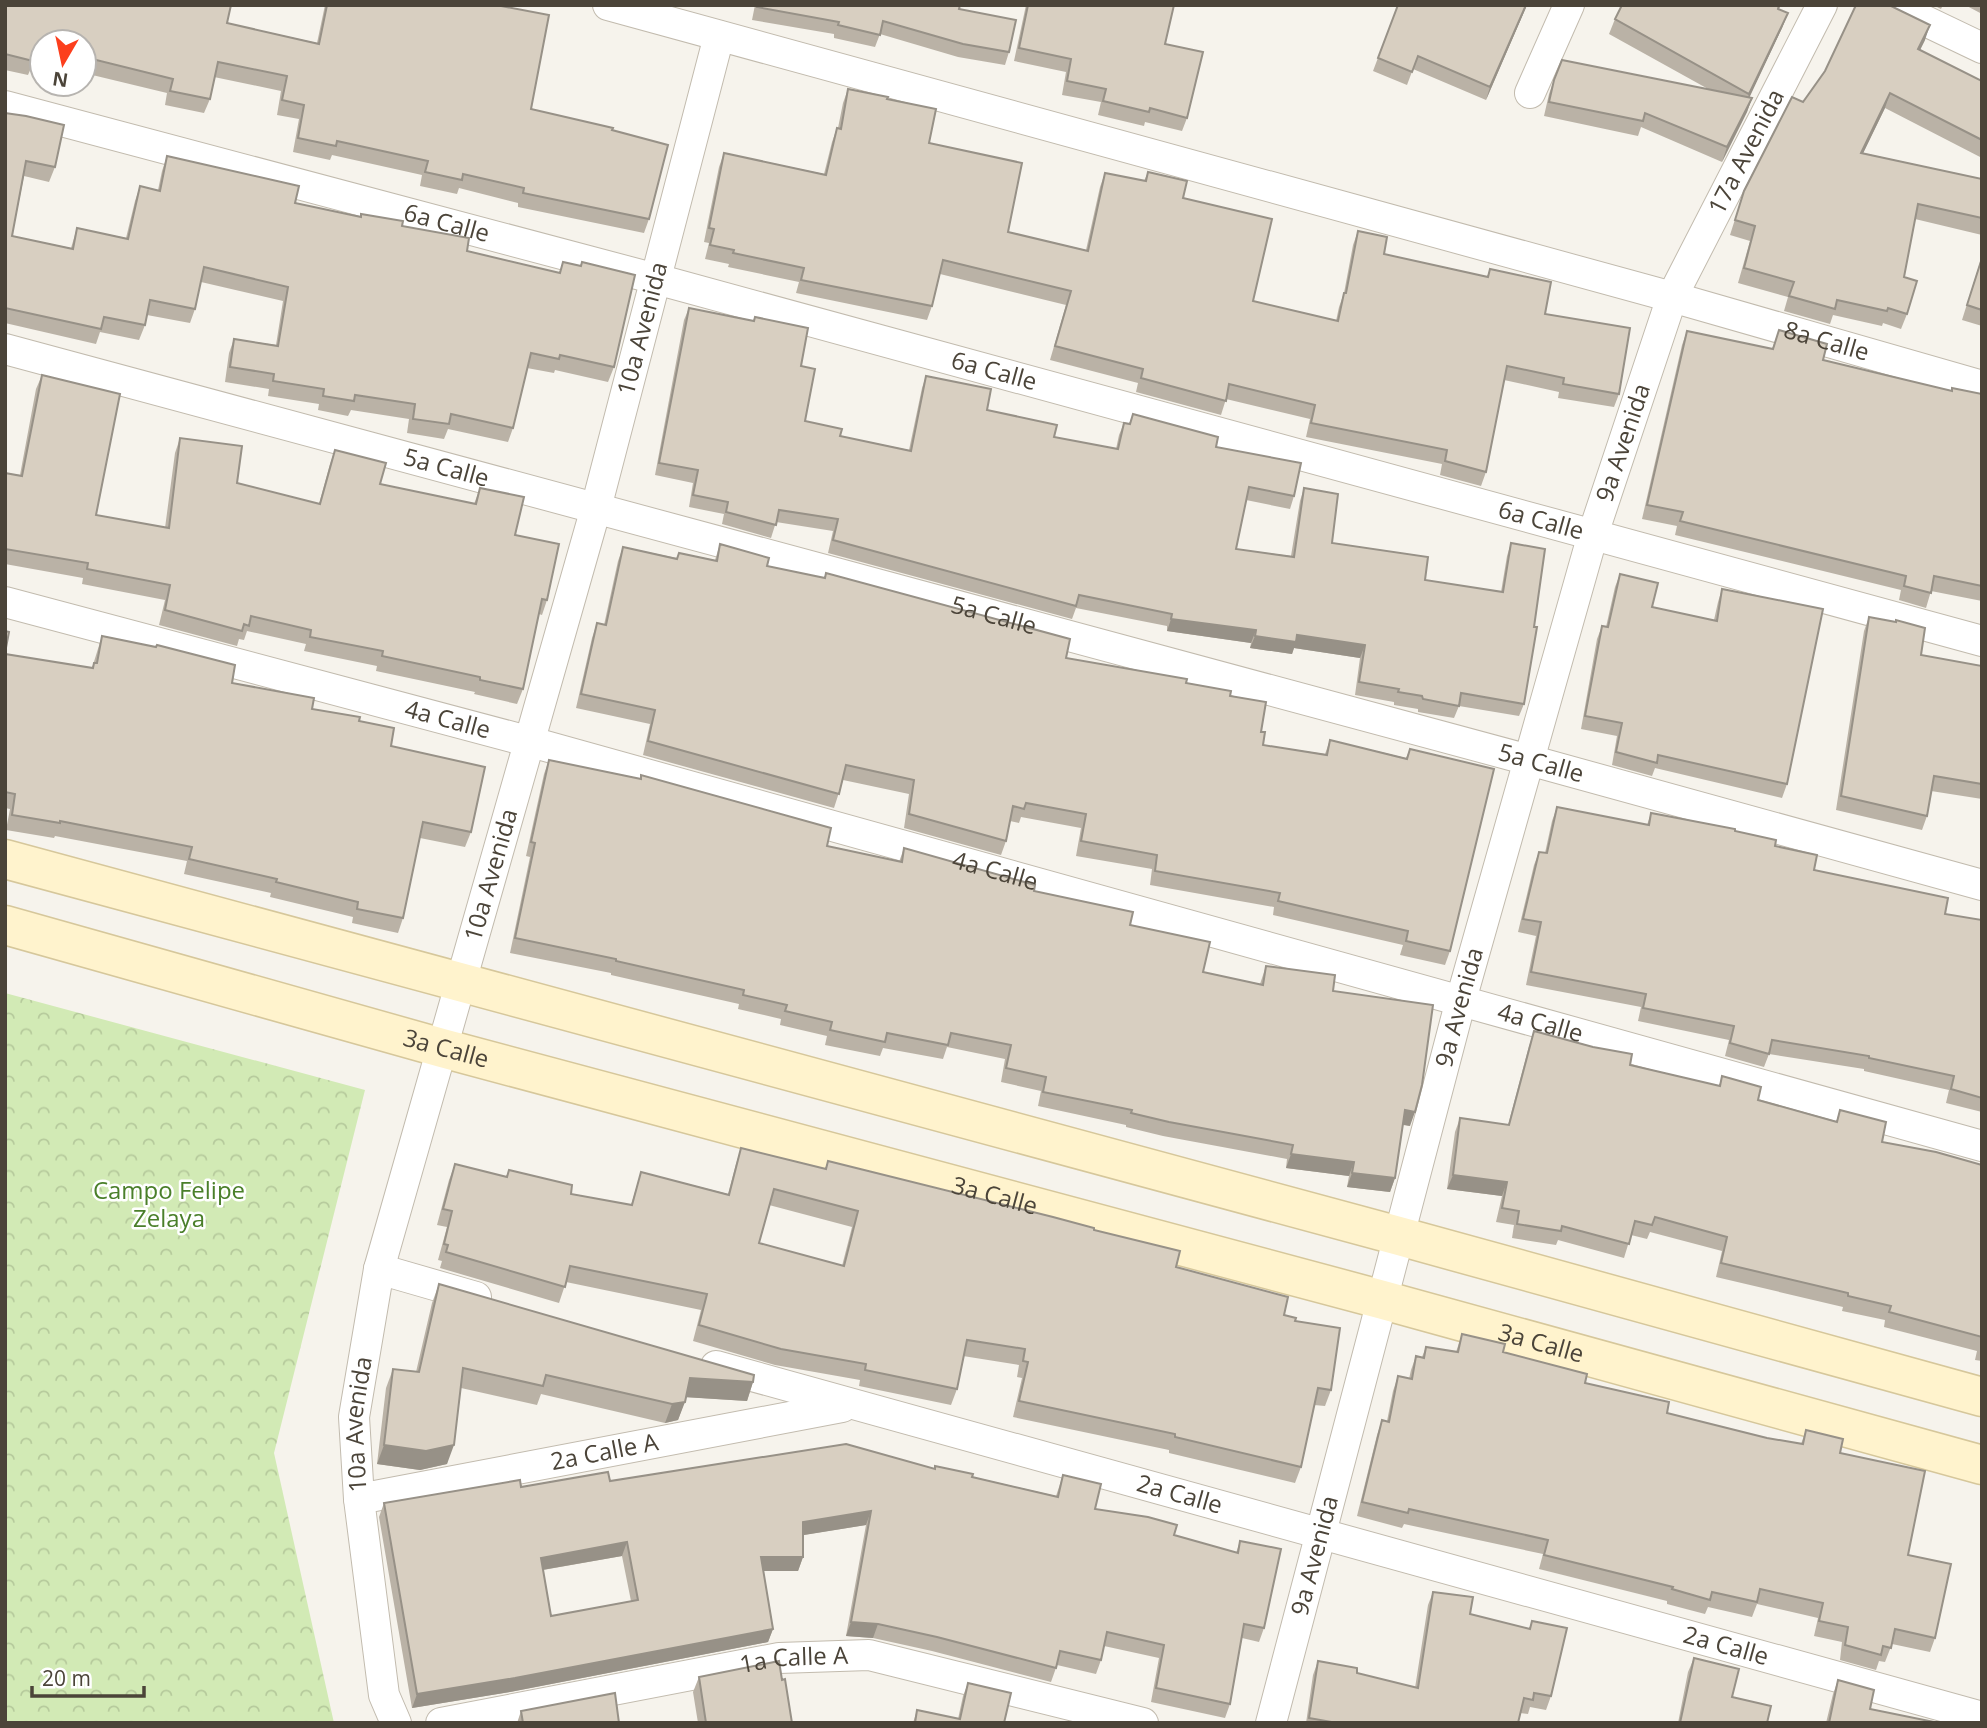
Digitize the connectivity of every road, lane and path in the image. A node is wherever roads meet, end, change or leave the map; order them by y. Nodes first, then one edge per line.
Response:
1 (608, 5) edge
2 (1569, 5) edge
3 (1822, 5) edge
4 (1892, 5) edge
5 (719, 36) junction
6 (1982, 48) edge
7 (1530, 93) dead end
8 (5, 106) edge
9 (656, 279) junction
10 (1672, 297) junction
11 (5, 349) edge
12 (1982, 386) edge
13 (596, 508) junction
14 (1593, 534) junction
15 (5, 601) edge
16 (1982, 641) edge
17 (531, 742) junction
18 (1529, 760) junction
19 (5, 859) edge
20 (1982, 885) edge
21 (5, 925) edge
22 (462, 985) junction
23 (1461, 1000) junction
24 (442, 1048) junction
25 (1982, 1146) edge
26 (1399, 1236) junction
27 (379, 1269) junction
28 (1383, 1300) junction
29 (497, 1303) edge
30 (693, 1360) edge
31 (1982, 1397) edge
32 (850, 1405) junction
33 (1982, 1465) edge
34 (359, 1499) junction
35 (1319, 1535) junction
36 (1982, 1717) edge
37 (396, 1723) edge
38 (441, 1723) edge
39 (1143, 1723) edge
40 (1271, 1723) edge

1 - 5 street, 8a Calle
2 - 7 street
3 - 10 street, 17a Avenida
4 - 6 street
5 - 9 street, 10a Avenida
5 - 10 street, 8a Calle
8 - 9 street, 6a Calle
9 - 13 street, 10a Avenida
9 - 14 street, 6a Calle
10 - 12 street, 8a Calle
10 - 14 street, 9a Avenida
11 - 13 street, 5a Calle
13 - 17 street, 10a Avenida
13 - 18 street, 5a Calle
14 - 16 street, 6a Calle
14 - 18 street, 9a Avenida
15 - 17 street, 4a Calle
17 - 22 street, 10a Avenida
17 - 23 street, 4a Calle
18 - 20 street, 5a Calle
18 - 23 street, 9a Avenida
19 - 22 street
21 - 24 street, 3a Calle
22 - 24 street, 10a Avenida
22 - 26 street
23 - 25 street, 4a Calle
23 - 26 street, 9a Avenida
24 - 27 street, 10a Avenida
24 - 28 street, 3a Calle
26 - 28 street, 9a Avenida
26 - 31 street
27 - 29 street
27 - 34 street, 10a Avenida
28 - 33 street, 3a Calle
28 - 35 street, 9a Avenida
30 - 32 street, 2a Calle
32 - 34 street, 2a Calle A
32 - 35 street, 2a Calle
34 - 37 street, 10a Avenida
35 - 36 street, 2a Calle
35 - 40 street, 9a Avenida
38 - 39 street, 1a Calle A

